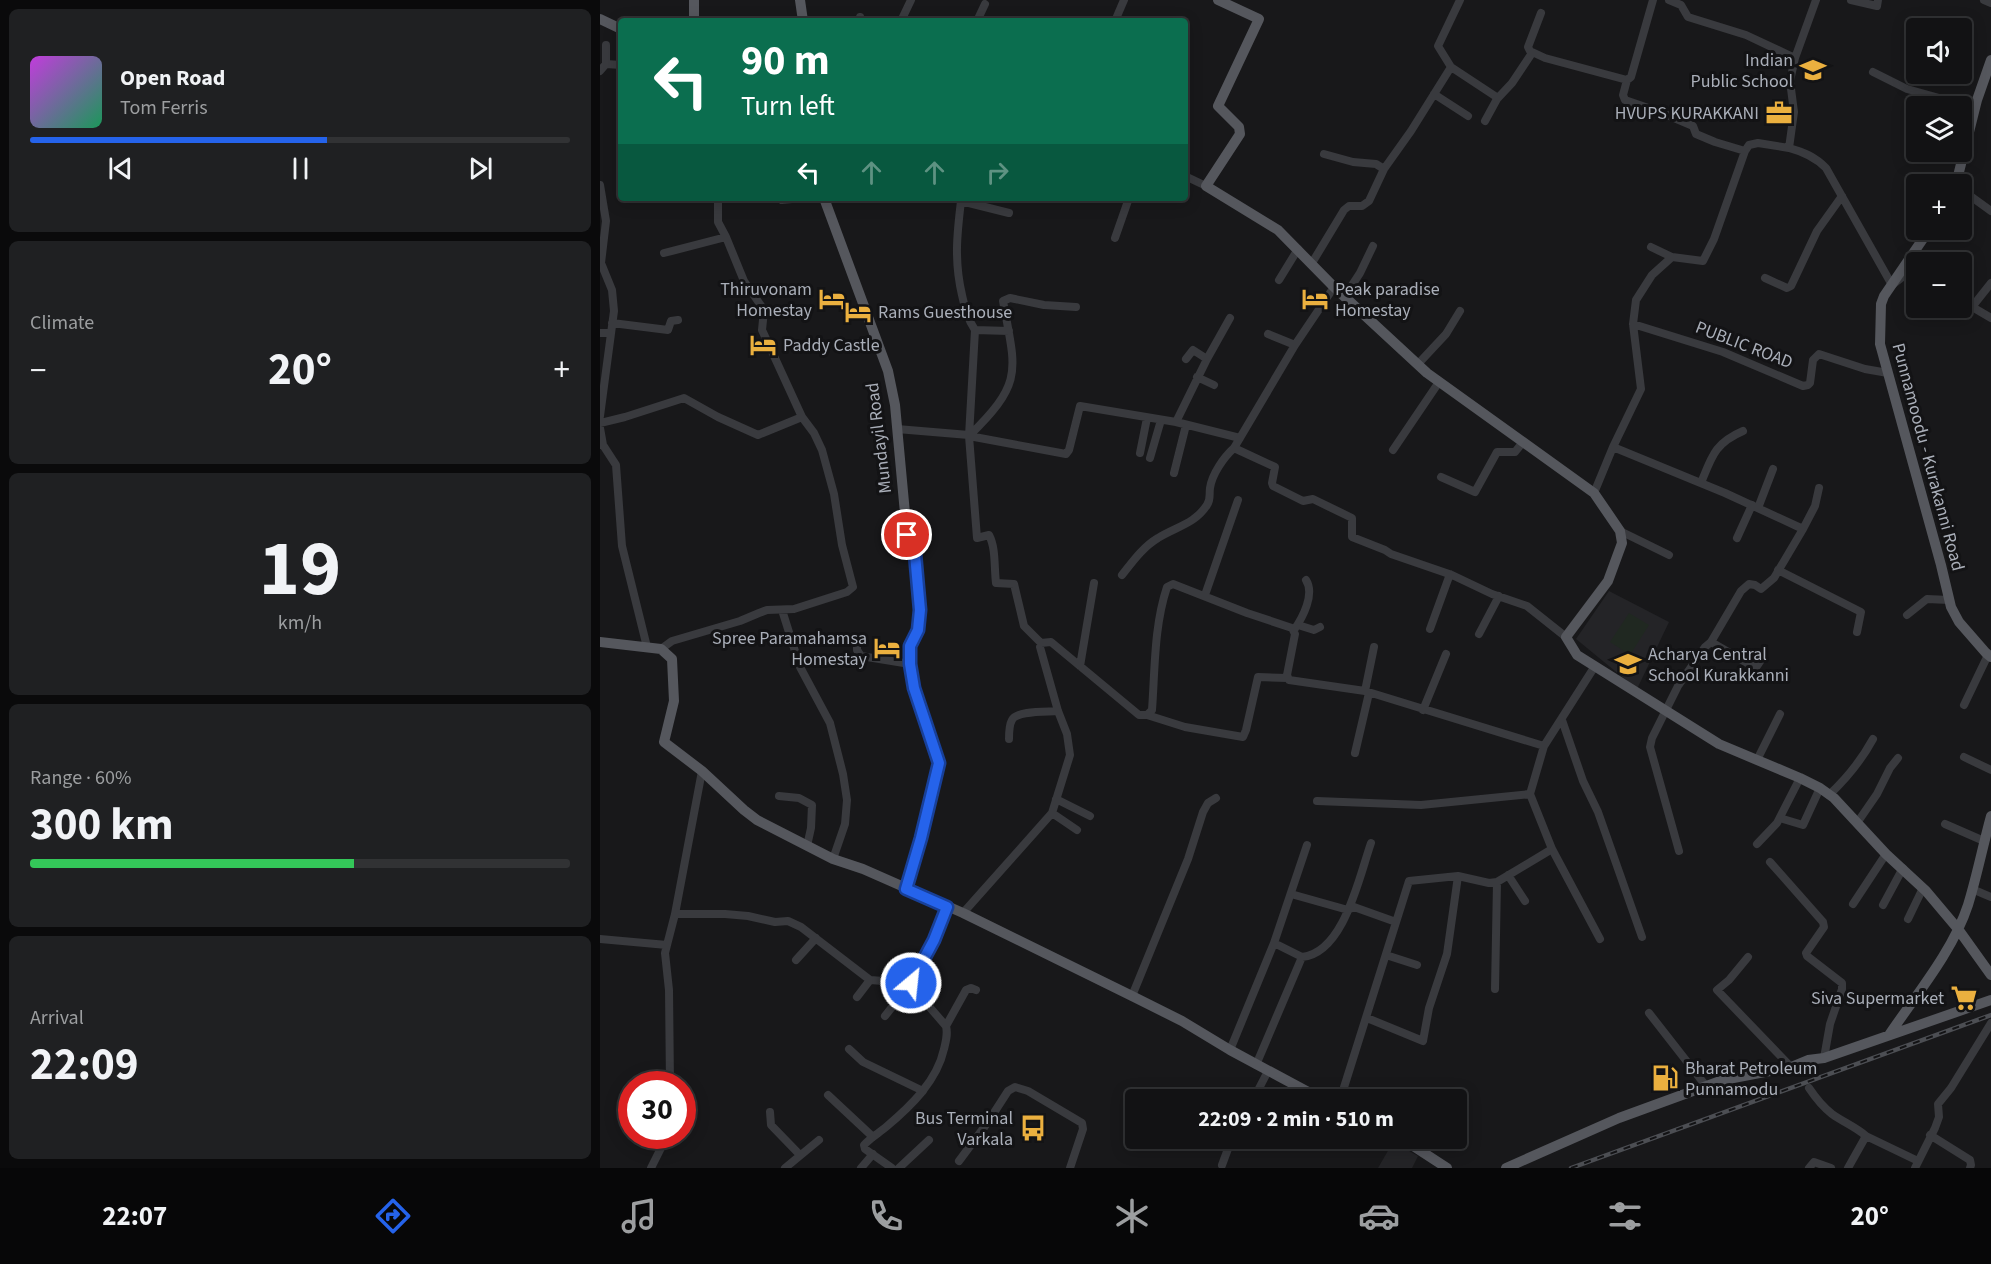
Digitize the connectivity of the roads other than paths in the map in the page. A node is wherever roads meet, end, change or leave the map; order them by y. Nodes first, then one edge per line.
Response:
1 (693, 0) edge
2 (800, 0) edge
3 (911, 0) edge
4 (1124, 0) edge
5 (1218, 0) edge
6 (1460, 0) edge
7 (1653, 0) edge
8 (1669, 0) edge
9 (1816, 0) edge
10 (1851, 0) edge
11 (1878, 0) edge
12 (1984, 0) edge
13 (1991, 3) edge
14 (985, 4) dead end
15 (1541, 13) dead end
16 (694, 18) edge
17 (803, 18) edge
18 (902, 18) edge
19 (978, 18) edge
20 (1116, 18) edge
21 (600, 19) edge
22 (618, 28) edge
23 (606, 45) dead end
24 (1532, 52) junction
25 (1795, 58) junction
26 (1991, 60) edge
27 (618, 65) edge
28 (603, 67) edge
29 (1451, 67) junction
30 (1873, 72) dead end
31 (1627, 80) junction
32 (1434, 94) junction
33 (1497, 99) junction
34 (1975, 108) junction
35 (1468, 116) dead end
36 (1485, 121) dead end
37 (1789, 148) junction
38 (1745, 150) junction
39 (1324, 154) dead end
40 (1384, 169) junction
41 (1958, 174) edge
42 (1188, 177) edge
43 (600, 185) edge
44 (1206, 186) junction
45 (1842, 196) junction
46 (1972, 197) edge
47 (718, 201) edge
48 (825, 201) edge
49 (959, 201) edge
50 (966, 201) edge
51 (1128, 201) edge
52 (1991, 211) edge
53 (1008, 213) dead end
54 (726, 237) junction
55 (1115, 238) dead end
56 (1922, 240) edge
57 (1373, 246) dead end
58 (1651, 247) dead end
59 (1298, 249) junction
60 (664, 253) dead end
61 (1672, 257) junction
62 (1312, 263) junction
63 (1906, 274) edge
64 (1765, 279) dead end
65 (1279, 280) dead end
66 (1991, 283) edge
67 (1892, 285) junction
68 (1334, 287) junction
69 (1345, 296) junction
70 (1076, 307) dead end
71 (1972, 307) joint
72 (1460, 311) dead end
73 (1230, 318) dead end
74 (1991, 318) edge
75 (678, 320) dead end
76 (612, 323) junction
77 (1634, 324) junction
78 (975, 330) junction
79 (1009, 331) junction
80 (600, 333) edge
81 (611, 333) junction
82 (1268, 334) dead end
83 (1296, 345) junction
84 (1186, 359) dead end
85 (1207, 359) junction
86 (1418, 364) junction
87 (1888, 373) junction
88 (1197, 377) junction
89 (1439, 382) junction
90 (1214, 385) dead end
91 (600, 416) edge
92 (802, 417) junction
93 (1147, 418) junction
94 (1161, 420) junction
95 (1176, 422) junction
96 (600, 423) edge
97 (1186, 425) junction
98 (600, 428) edge
99 (897, 429) junction
100 (1743, 431) dead end
101 (969, 435) junction
102 (1240, 438) junction
103 (1523, 442) junction
104 (602, 445) edge
105 (1613, 447) junction
106 (1234, 448) junction
107 (1393, 450) dead end
108 (1140, 453) dead end
109 (1150, 458) dead end
110 (1773, 469) dead end
111 (1174, 473) dead end
112 (1441, 477) dead end
113 (1701, 483) junction
114 (1819, 488) dead end
115 (1594, 493) junction
116 (1238, 500) dead end
117 (1755, 506) junction
118 (1803, 529) junction
119 (1620, 531) junction
120 (1737, 538) dead end
121 (1669, 555) dead end
122 (1778, 570) junction
123 (1450, 574) junction
124 (1122, 575) dead end
125 (1306, 580) dead end
126 (1094, 583) dead end
127 (1205, 595) junction
128 (1499, 596) junction
129 (1949, 600) junction
130 (782, 610) junction
131 (1907, 615) dead end
132 (1296, 627) junction
133 (1320, 627) dead end
134 (1430, 629) dead end
135 (1857, 632) dead end
136 (1479, 634) dead end
137 (1566, 637) junction
138 (857, 641) dead end
139 (600, 642) edge
140 (1711, 642) junction
141 (1041, 643) junction
142 (647, 647) junction
143 (1374, 647) dead end
144 (661, 649) junction
145 (1446, 654) dead end
146 (1989, 656) edge
147 (1763, 657) dead end
148 (910, 664) junction
149 (1080, 666) junction
150 (1595, 666) junction
151 (1287, 678) junction
152 (1367, 692) junction
153 (1964, 705) dead end
154 (1423, 710) junction
155 (1665, 710) junction
156 (1058, 711) junction
157 (1780, 714) dead end
158 (1146, 715) junction
159 (1562, 720) junction
160 (1009, 739) dead end
161 (1873, 739) dead end
162 (1544, 746) junction
163 (1355, 753) dead end
164 (1965, 757) dead end
165 (1898, 758) dead end
166 (1756, 760) junction
167 (1991, 770) edge
168 (702, 771) junction
169 (1800, 778) junction
170 (1824, 791) junction
171 (1530, 794) junction
172 (779, 796) dead end
173 (1216, 798) dead end
174 (1056, 799) junction
175 (1317, 801) dead end
176 (1052, 813) junction
177 (1090, 816) dead end
178 (1991, 816) edge
179 (1783, 819) dead end
180 (1857, 823) junction
181 (1945, 824) dead end
182 (1077, 830) dead end
183 (1984, 841) junction
184 (1371, 843) dead end
185 (1757, 844) dead end
186 (1307, 845) dead end
187 (807, 846) junction
188 (1552, 849) junction
189 (1679, 851) dead end
190 (1886, 854) junction
191 (833, 859) junction
192 (1770, 862) dead end
193 (1903, 868) junction
194 (1508, 875) junction
195 (1458, 876) junction
196 (1497, 882) junction
197 (1923, 888) junction
198 (906, 889) junction
199 (1972, 889) junction
200 (1291, 894) junction
201 (1991, 897) edge
202 (1525, 901) dead end
203 (1853, 904) dead end
204 (1883, 904) dead end
205 (947, 907) junction
206 (1348, 910) junction
207 (963, 913) junction
208 (675, 915) junction
209 (1908, 919) dead end
210 (1396, 922) junction
211 (1958, 929) junction
212 (1642, 936) dead end
213 (816, 938) junction
214 (600, 939) edge
215 (1600, 939) dead end
216 (1274, 943) junction
217 (667, 945) junction
218 (1386, 955) junction
219 (1302, 957) junction
220 (1748, 957) dead end
221 (796, 960) dead end
222 (1417, 965) dead end
223 (1991, 975) edge
224 (870, 981) junction
225 (911, 983) junction
226 (1496, 988) dead end
227 (976, 990) dead end
228 (1132, 996) junction
229 (857, 997) dead end
230 (1991, 1000) edge
231 (1648, 1013) dead end
232 (885, 1016) dead end
233 (1367, 1018) junction
234 (1991, 1023) edge
235 (946, 1026) junction
236 (1889, 1035) junction
237 (849, 1049) dead end
238 (1230, 1050) junction
239 (1824, 1058) junction
240 (1256, 1065) junction
241 (1791, 1066) junction
242 (670, 1071) edge
243 (1268, 1071) junction
244 (1706, 1086) junction
245 (1809, 1088) dead end
246 (1259, 1089) edge
247 (1302, 1089) edge
248 (1344, 1089) edge
249 (923, 1091) junction
250 (828, 1095) dead end
251 (770, 1112) dead end
252 (1930, 1135) junction
253 (1866, 1136) junction
254 (873, 1137) junction
255 (819, 1140) dead end
256 (929, 1140) dead end
257 (660, 1149) edge
258 (1228, 1149) edge
259 (1418, 1149) edge
260 (873, 1154) junction
261 (800, 1155) junction
262 (959, 1161) dead end
263 (1916, 1164) edge
264 (1222, 1165) dead end
265 (886, 1166) edge
266 (651, 1168) edge
267 (785, 1168) edge
268 (861, 1168) edge
269 (899, 1168) edge
270 (1070, 1168) edge
271 (1447, 1168) edge
272 (1506, 1168) edge
273 (1809, 1168) edge
274 (1831, 1168) edge
275 (1848, 1168) edge
276 (1970, 1168) edge

1 - 16 main road
2 - 17 main road
3 - 18 street
4 - 20 street
5 - 44 main road
6 - 29 street
7 - 31 street
8 - 25 street
9 - 25 street
10 - 11 street
12 - 13 street
14 - 19 street
15 - 24 street
21 - 22 main road
23 - 28 street
24 - 31 street
24 - 33 street
25 - 37 street
26 - 34 main road
27 - 28 street
29 - 32 street
29 - 33 street
30 - 34 street
31 - 38 street
32 - 35 street
32 - 40 street
33 - 36 street
34 - 41 main road
37 - 38 street
37 - 45 street
38 - 61 street
39 - 40 street
40 - 62 street
42 - 44 street
43 - 76 street
44 - 59 main road
45 - 64 street
45 - 67 street
46 - 52 street
47 - 54 street
48 - 99 main road, Mundayil Road
49 - 78 street
50 - 53 street
51 - 55 street
54 - 60 street
54 - 92 street
56 - 67 main road, Punnamoodu - Kurakanni Road
57 - 69 street
58 - 61 street
59 - 62 main road
59 - 65 street
61 - 77 street
62 - 68 main road
63 - 67 street
66 - 71 street
67 - 87 main road, Punnamoodu - Kurakanni Road
68 - 69 main road
68 - 83 street
69 - 86 main road
70 - 79 street
71 - 74 street
72 - 86 street
73 - 85 street
75 - 76 street
76 - 81 street
77 - 87 street, PUBLIC ROAD
77 - 105 street
78 - 79 street
78 - 101 street
79 - 101 street
80 - 81 street
81 - 91 street
82 - 83 street
83 - 102 street
84 - 85 street
85 - 88 street
86 - 89 main road
87 - 129 main road, Punnamoodu - Kurakanni Road
88 - 90 street
88 - 95 street
89 - 103 main road
89 - 107 street
92 - 96 street
92 - 130 street
93 - 94 street
93 - 101 street
93 - 108 street
94 - 95 street
94 - 109 street
95 - 97 street
97 - 102 street
97 - 111 street
98 - 104 street
99 - 101 street
99 - 148 main road, Mundayil Road
100 - 113 street
101 - 141 street
102 - 106 street
103 - 112 street
103 - 115 main road
104 - 142 street
105 - 113 street
105 - 115 street
106 - 123 street
106 - 124 street
110 - 117 street
113 - 117 street
114 - 118 street
115 - 119 main road
116 - 127 street
117 - 118 street
117 - 120 street
118 - 122 street
119 - 121 street
119 - 137 main road
122 - 135 street
122 - 140 street
123 - 128 street
123 - 134 street
125 - 132 street
126 - 149 street
127 - 132 street
127 - 158 street
128 - 136 street
128 - 137 street
129 - 131 street
129 - 146 main road, Punnamoodu - Kurakanni Road
130 - 144 street
130 - 191 street
132 - 133 street
132 - 151 street
137 - 150 main road
138 - 148 street
139 - 142 main road
140 - 147 street
140 - 155 street
141 - 149 street
141 - 156 street
142 - 144 main road
143 - 152 street
144 - 168 main road
145 - 154 street
146 - 153 street
148 - 198 main road, Mundayil Road
149 - 158 street
150 - 155 main road
150 - 159 street
151 - 152 street
151 - 158 street
152 - 154 street
152 - 163 street
154 - 162 street
155 - 166 main road
155 - 189 street
156 - 160 street
156 - 174 street
157 - 166 street
159 - 162 street
159 - 212 street
161 - 170 street
162 - 171 street
164 - 167 street
165 - 180 street
166 - 169 main road
168 - 187 main road
168 - 208 street
169 - 170 main road
169 - 185 street
170 - 179 street
170 - 180 main road
171 - 175 street
171 - 188 street
172 - 187 street
173 - 228 street
174 - 176 street
174 - 177 street
176 - 182 street
176 - 207 street
178 - 183 main road
180 - 190 main road
181 - 183 street
183 - 199 main road
184 - 206 street
186 - 200 street
187 - 191 main road
188 - 194 street
188 - 215 street
190 - 193 main road
190 - 203 street
191 - 198 main road
192 - 239 street
193 - 197 main road
193 - 204 street
194 - 196 street
194 - 202 street
195 - 196 street
195 - 210 street
195 - 233 street
196 - 226 street
197 - 209 street
197 - 211 main road
198 - 205 main road
199 - 201 street
199 - 211 main road
200 - 206 street
200 - 216 street
205 - 207 main road
205 - 225 street
206 - 210 street
206 - 219 street
207 - 228 main road
208 - 213 street
208 - 217 street
210 - 218 street
211 - 223 main road
211 - 236 main road
213 - 221 street
213 - 224 street
214 - 217 street
216 - 219 street
216 - 238 street
217 - 242 street
218 - 222 street
218 - 233 street
219 - 240 street
220 - 241 street
224 - 225 street
224 - 229 street
225 - 232 street
225 - 235 street
227 - 235 street
228 - 238 main road
230 - 236 main road
231 - 244 street
233 - 248 street
234 - 252 street
235 - 249 street
236 - 239 main road
237 - 249 street
238 - 240 main road
239 - 241 main road
240 - 243 main road
241 - 244 main road
243 - 246 street
243 - 247 main road
244 - 272 main road
245 - 253 street
249 - 254 street
250 - 254 street
251 - 261 street
252 - 263 street
252 - 276 street
253 - 263 street
253 - 275 street
254 - 260 street
255 - 261 street
256 - 269 street
257 - 266 street
258 - 264 street
259 - 271 main road
260 - 265 street
260 - 268 street
261 - 267 street
262 - 270 street
273 - 274 street

